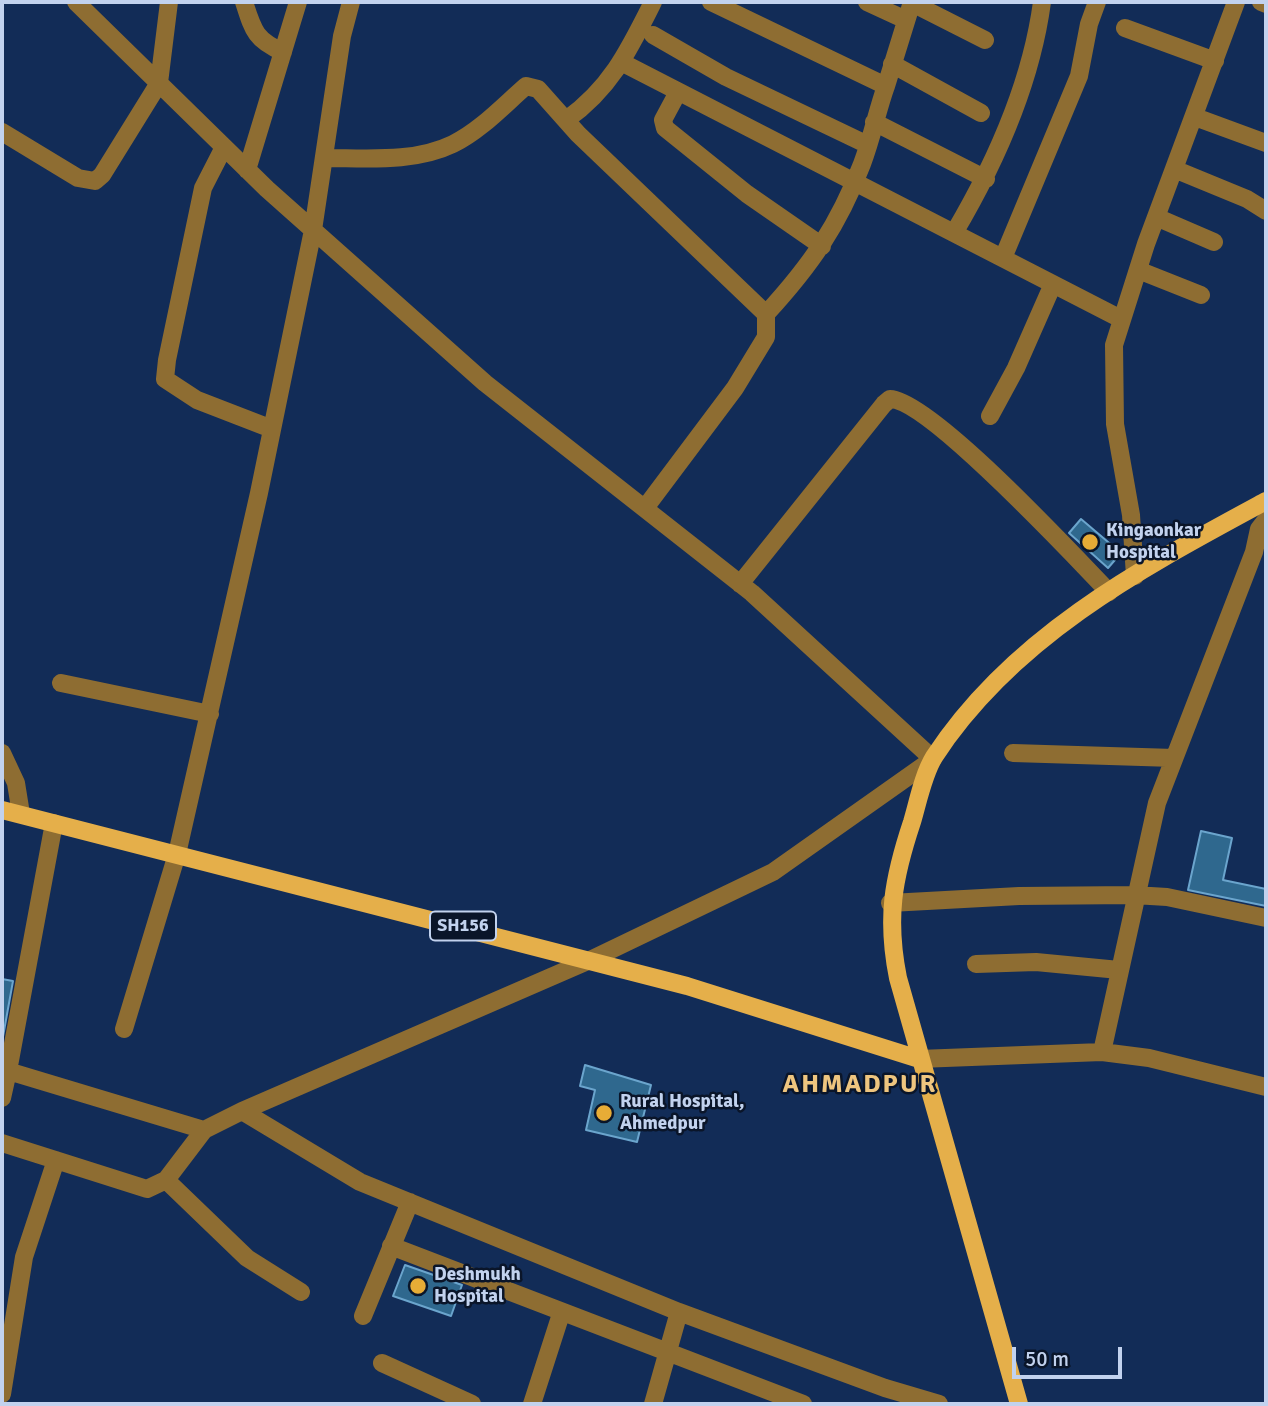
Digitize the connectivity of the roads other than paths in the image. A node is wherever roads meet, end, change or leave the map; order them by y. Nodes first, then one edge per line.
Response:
1 (76, 2) edge
2 (169, 2) edge
3 (244, 2) edge
4 (298, 2) edge
5 (351, 2) edge
6 (653, 2) edge
7 (712, 2) edge
8 (867, 2) edge
9 (1042, 2) edge
10 (1097, 2) edge
11 (1236, 2) edge
12 (1261, 2) edge
13 (1266, 4) edge
14 (739, 8) edge
15 (910, 8) edge
16 (1125, 29) dead end
17 (653, 35) dead end
18 (985, 40) dead end
19 (283, 52) junction
20 (1215, 61) junction
21 (622, 63) junction
22 (892, 64) junction
23 (159, 83) junction
24 (886, 86) junction
25 (678, 92) junction
26 (981, 113) dead end
27 (1195, 117) junction
28 (566, 120) junction
29 (874, 122) junction
30 (2, 132) edge
31 (1266, 143) edge
32 (868, 145) junction
33 (224, 147) junction
34 (324, 158) junction
35 (1174, 169) junction
36 (247, 170) junction
37 (986, 179) junction
38 (855, 182) junction
39 (1266, 211) edge
40 (1156, 217) junction
41 (313, 230) junction
42 (954, 233) junction
43 (1214, 243) dead end
44 (822, 246) junction
45 (1003, 258) junction
46 (1138, 270) junction
47 (1053, 284) junction
48 (1201, 295) dead end
49 (766, 314) junction
50 (1121, 319) junction
51 (990, 416) dead end
52 (272, 429) junction
53 (1266, 502) edge
54 (645, 508) junction
55 (1266, 520) edge
56 (1135, 576) junction
57 (740, 584) junction
58 (1109, 592) junction
59 (61, 683) dead end
60 (210, 714) junction
61 (2, 753) edge
62 (1013, 753) dead end
63 (1174, 758) junction
64 (933, 759) junction
65 (2, 810) edge
66 (21, 814) junction
67 (54, 823) junction
68 (177, 854) junction
69 (1134, 895) junction
70 (890, 903) junction
71 (1266, 918) edge
72 (590, 960) junction
73 (976, 964) dead end
74 (1119, 970) junction
75 (124, 1029) dead end
76 (1102, 1052) junction
77 (919, 1059) junction
78 (8, 1071) junction
79 (1266, 1087) edge
80 (2, 1098) edge
81 (242, 1111) junction
82 (204, 1130) junction
83 (2, 1143) edge
84 (56, 1160) junction
85 (166, 1180) junction
86 (410, 1202) junction
87 (391, 1247) junction
88 (301, 1293) dead end
89 (679, 1312) junction
90 (561, 1314) junction
91 (363, 1317) dead end
92 (668, 1351) junction
93 (382, 1363) dead end
94 (2, 1394) edge
95 (771, 1398) edge
96 (472, 1404) edge
97 (532, 1404) edge
98 (653, 1404) edge
99 (803, 1404) edge
100 (939, 1404) edge
101 (1019, 1404) edge

1 - 23 street
2 - 23 street
3 - 19 street
4 - 19 street
5 - 34 street
6 - 21 street
7 - 14 street
8 - 15 street
9 - 37 street
10 - 45 street
11 - 20 street
12 - 13 street
14 - 24 street
15 - 18 street
15 - 22 street
16 - 20 street
17 - 32 street
19 - 36 street
20 - 27 street
21 - 25 street
21 - 28 street
22 - 24 street
22 - 26 street
23 - 30 street
23 - 33 street
24 - 29 street
25 - 38 street
25 - 44 street
27 - 31 street
27 - 35 street
28 - 34 street
28 - 49 street
29 - 32 street
29 - 37 street
32 - 38 street
33 - 36 street
33 - 52 street
34 - 41 street
35 - 39 street
35 - 40 street
36 - 41 street
37 - 42 street
38 - 42 street
38 - 44 street
40 - 43 street
40 - 46 street
41 - 52 street
41 - 54 street
42 - 45 street
44 - 49 street
45 - 47 street
46 - 48 street
46 - 50 street
47 - 50 street
47 - 51 street
49 - 54 street
50 - 56 street
52 - 60 street
53 - 56 main road
54 - 57 street
55 - 63 street
56 - 58 main road
57 - 58 street
57 - 64 street
58 - 64 main road
59 - 60 street
60 - 68 street
61 - 66 street
62 - 63 street
63 - 69 street
64 - 70 main road
64 - 72 street
65 - 66 main road, SH156
66 - 67 main road, SH156
67 - 68 main road, SH156
67 - 78 street
68 - 72 main road, SH156
68 - 75 street
69 - 70 street
69 - 71 street
69 - 74 street
70 - 77 main road
72 - 77 main road, SH156
72 - 81 street
73 - 74 street
74 - 76 street
76 - 77 street
76 - 79 street
77 - 101 main road
78 - 80 street
78 - 82 street
81 - 82 street
81 - 86 street
82 - 85 street
83 - 84 street
84 - 85 street
84 - 94 street
85 - 88 street
86 - 87 street
86 - 89 street
87 - 90 street
87 - 91 street
89 - 92 street
89 - 100 street
90 - 92 street
90 - 97 street
92 - 95 street
92 - 98 street
93 - 96 street
95 - 99 street

